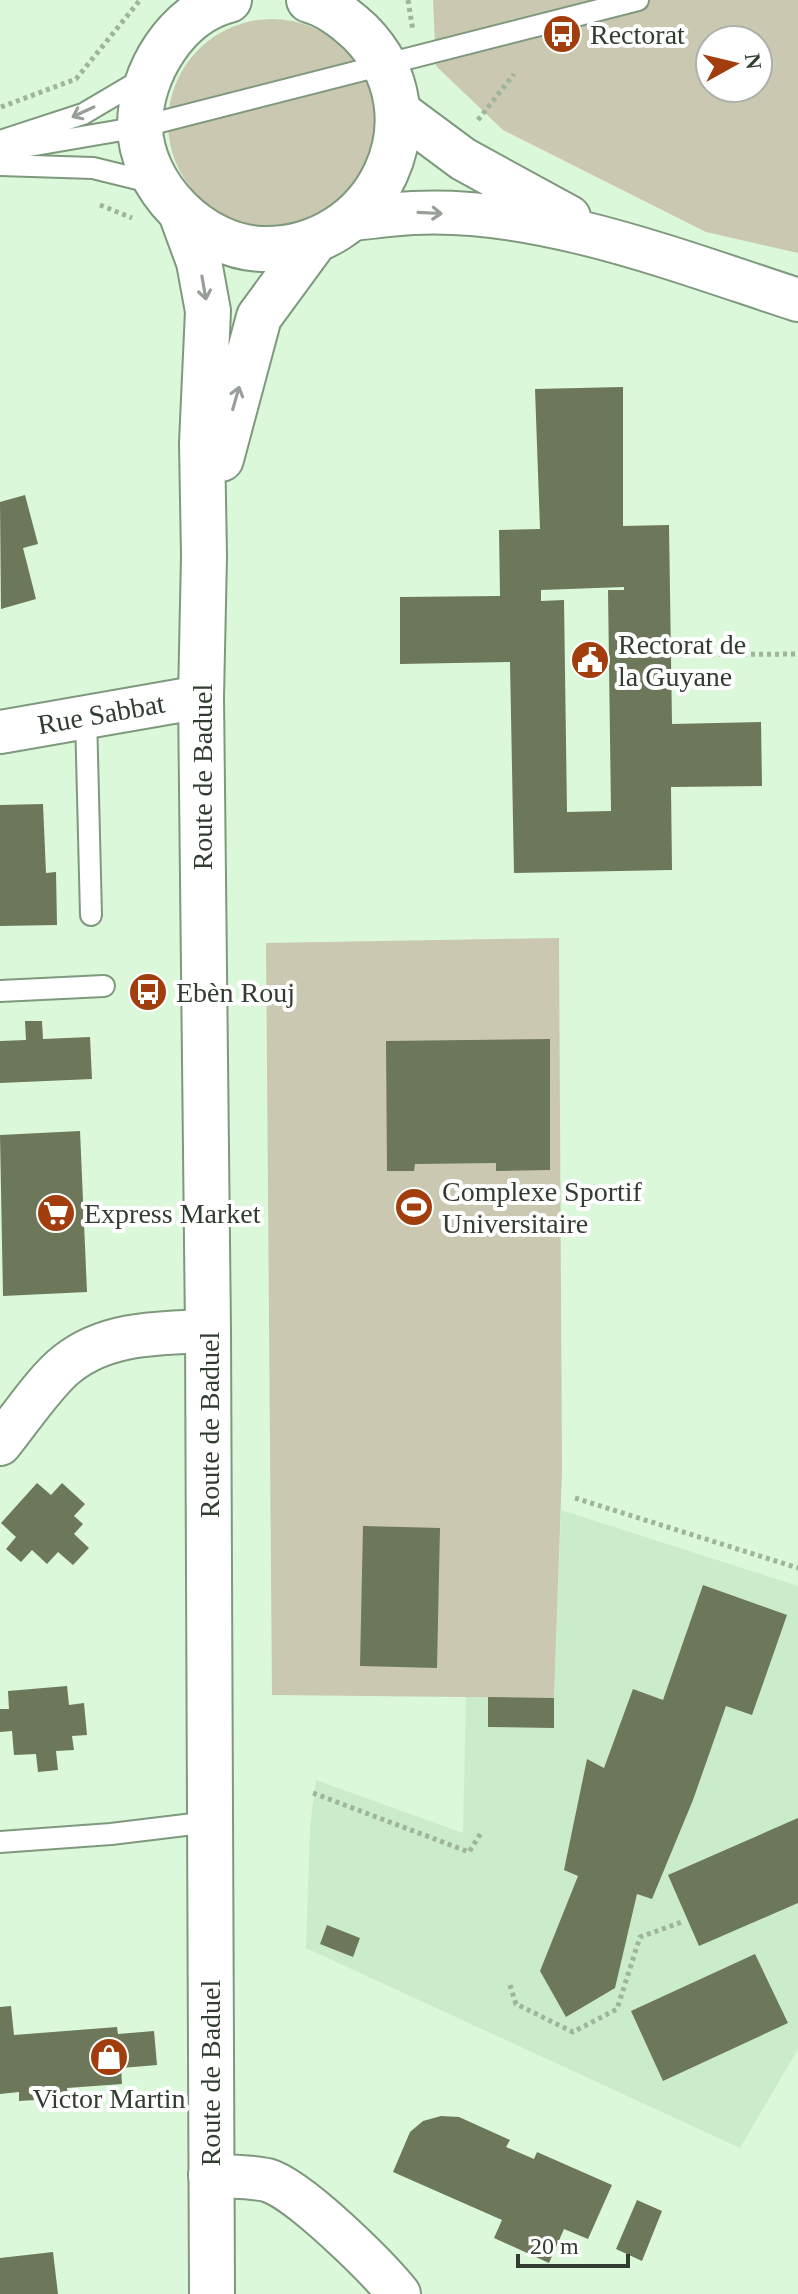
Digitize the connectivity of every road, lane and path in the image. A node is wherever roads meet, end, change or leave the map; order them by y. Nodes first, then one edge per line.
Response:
1 (140, 0) edge
2 (229, 0) edge
3 (309, 0) edge
4 (638, 0) edge
5 (372, 35) edge
6 (151, 74) junction
7 (514, 74) dead end
8 (0, 108) edge
9 (397, 110) junction
10 (473, 126) dead end
11 (140, 127) junction
12 (0, 141) edge
13 (0, 151) edge
14 (0, 165) edge
15 (170, 199) junction
16 (353, 219) junction
17 (617, 241) junction
18 (314, 242) junction
19 (798, 300) edge
20 (204, 556) junction
21 (798, 654) edge
22 (671, 655) dead end
23 (201, 697) junction
24 (86, 716) junction
25 (0, 732) edge
26 (91, 915) dead end
27 (104, 986) dead end
28 (0, 991) edge
29 (208, 1331) junction
30 (0, 1444) edge
31 (575, 1498) dead end
32 (798, 1568) edge
33 (313, 1793) dead end
34 (210, 1822) junction
35 (481, 1833) dead end
36 (0, 1842) edge
37 (682, 1922) dead end
38 (510, 1985) dead end
39 (210, 2175) junction
40 (212, 2294) edge
41 (399, 2294) edge

1 - 8 path
2 - 6 main road
3 - 5 main road
4 - 5 lane
5 - 9 main road
5 - 11 lane
6 - 11 main road
6 -> 12 lane
7 - 10 path
9 - 16 main road
9 - 17 street
11 - 13 lane
11 - 15 main road, Route de Baduel
14 - 15 lane
15 - 18 main road
15 -> 20 main road, Route de Baduel
16 -> 17 street
16 - 18 main road
17 - 19 street
20 -> 18 main road, Route de Baduel
20 - 23 main road, Route de Baduel
21 - 22 path
23 - 24 street, Rue Sabbat
23 - 29 main road, Route de Baduel
24 - 25 street, Rue Sabbat
24 - 26 lane
27 - 28 lane
29 - 30 street
29 - 34 main road, Route de Baduel
31 - 32 path
33 - 35 path
34 - 36 lane
34 - 39 main road, Route de Baduel
37 - 38 path
39 - 40 main road, Route de Baduel
39 - 41 street

